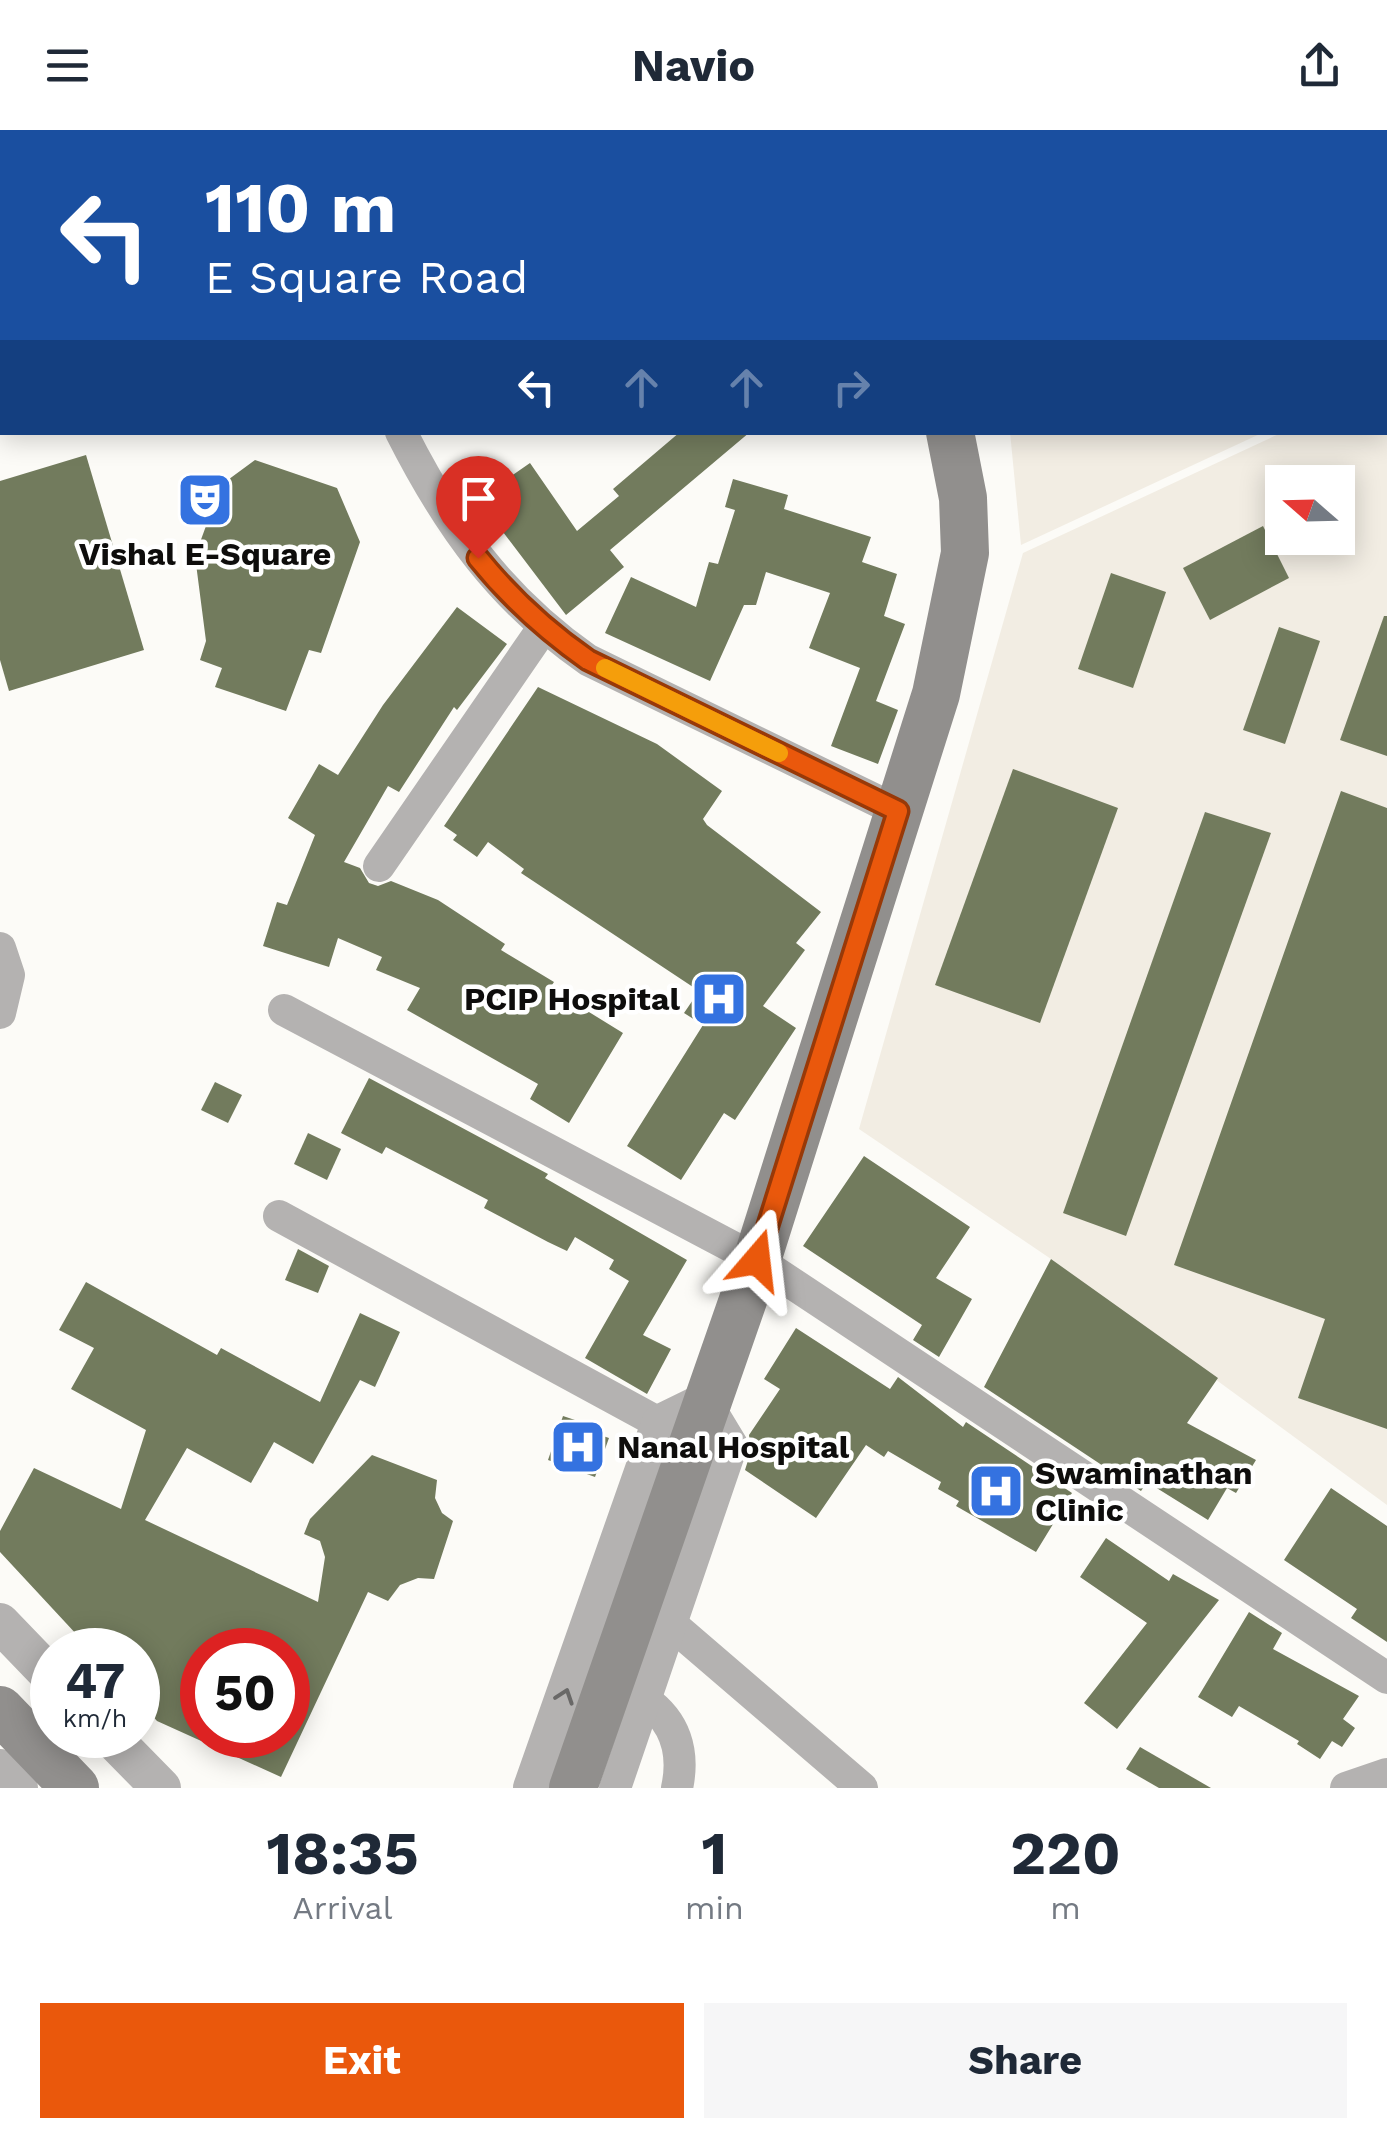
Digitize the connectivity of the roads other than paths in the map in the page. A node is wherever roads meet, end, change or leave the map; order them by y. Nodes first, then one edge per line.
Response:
1 (403, 435) edge
2 (951, 435) edge
3 (543, 628) junction
4 (898, 811) junction
5 (379, 866) dead end
6 (0, 948) edge
7 (284, 1010) dead end
8 (0, 1014) edge
9 (279, 1216) dead end
10 (757, 1260) junction
11 (706, 1402) junction
12 (661, 1424) junction
13 (0, 1623) edge
14 (671, 1624) junction
15 (30, 1654) edge
16 (1387, 1678) edge
17 (645, 1700) junction
18 (0, 1710) edge
19 (132, 1758) edge
20 (0, 1765) edge
21 (1387, 1774) edge
22 (22, 1788) edge
23 (75, 1788) edge
24 (161, 1788) edge
25 (533, 1788) edge
26 (573, 1788) edge
27 (615, 1788) edge
28 (677, 1788) edge
29 (862, 1788) edge
30 (1346, 1788) edge

1 - 3 street
2 - 4 main road
3 - 4 street
3 - 5 street
4 - 10 main road
6 - 8 street
7 - 10 street
9 - 12 street
10 - 11 main road
10 - 16 street
11 - 12 street
11 - 14 street
11 - 26 main road
25 -> 12 street
13 - 15 street
14 - 17 street
14 - 29 street
17 - 27 street
17 - 28 street
18 - 23 main road
19 - 24 street
20 - 22 street
21 - 30 street

